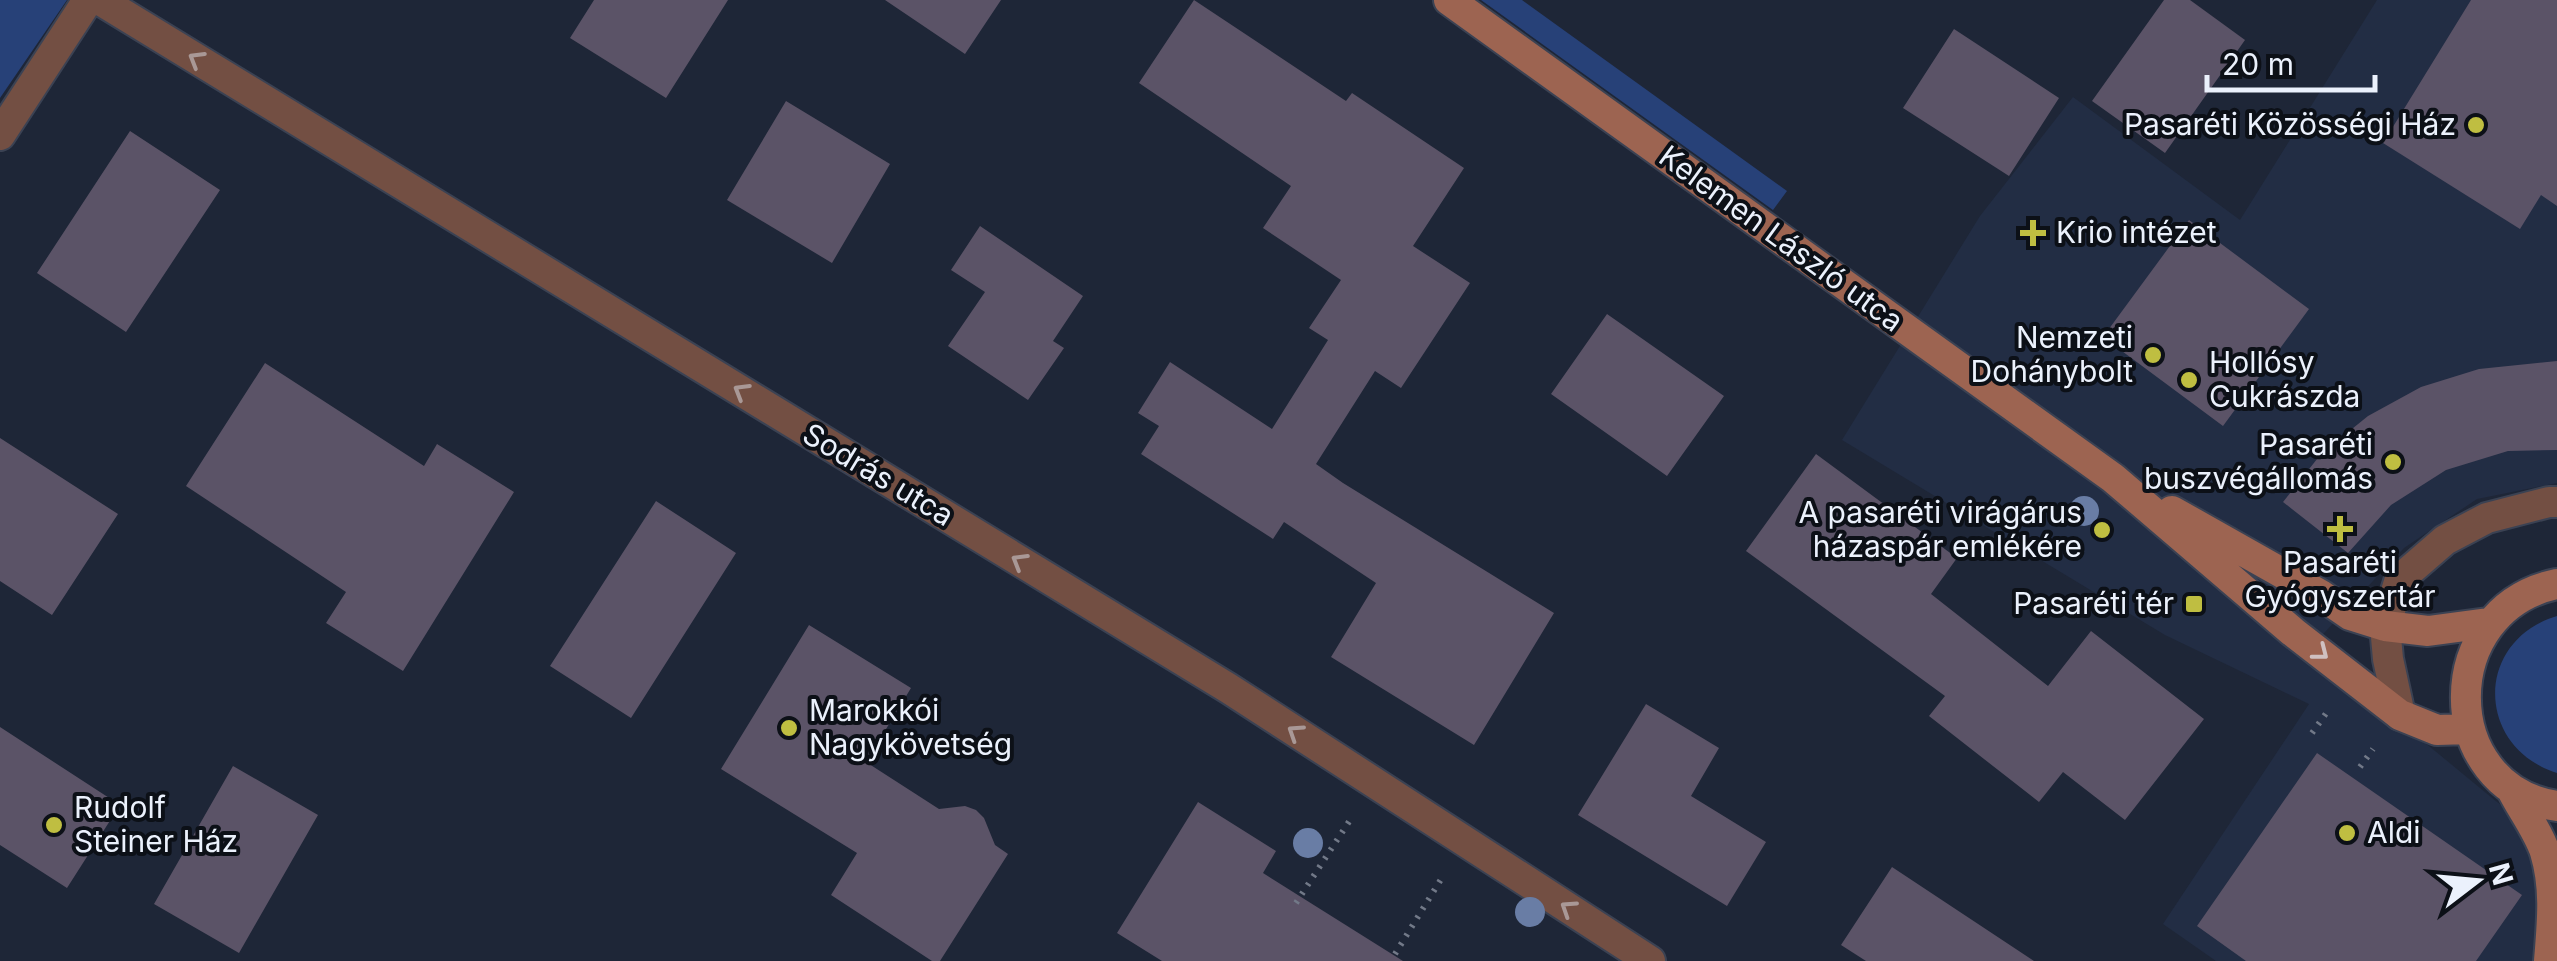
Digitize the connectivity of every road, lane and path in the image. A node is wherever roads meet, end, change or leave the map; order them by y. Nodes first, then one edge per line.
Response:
1 (88, 0) edge
2 (100, 0) edge
3 (1448, 0) edge
4 (0, 135) edge
5 (2112, 478) junction
6 (2557, 502) edge
7 (2557, 584) edge
8 (2488, 624) junction
9 (2385, 626) junction
10 (2328, 711) dead end
11 (2400, 716) junction
12 (2469, 729) junction
13 (2312, 733) dead end
14 (2374, 748) dead end
15 (2360, 767) dead end
16 (1374, 783) junction
17 (2512, 790) junction
18 (2557, 806) edge
19 (1464, 840) junction
20 (1296, 903) dead end
21 (1396, 954) dead end
22 (1650, 961) edge
23 (2549, 961) edge

1 - 4 street
16 -> 2 street, Sodrás utca
3 - 5 street, Kelemen László utca
5 - 9 street, Kelemen László utca
5 -> 11 street, Kelemen László utca
6 - 9 street
7 - 8 street
8 - 9 street, Kelemen László utca
8 - 12 street
9 - 11 street
10 - 13 path
11 - 12 street, Kelemen László utca
12 - 17 street
14 - 15 path
16 - 19 street, Sodrás utca
16 - 20 path
17 - 18 street
17 - 23 street
19 - 21 path
22 -> 19 street, Sodrás utca

